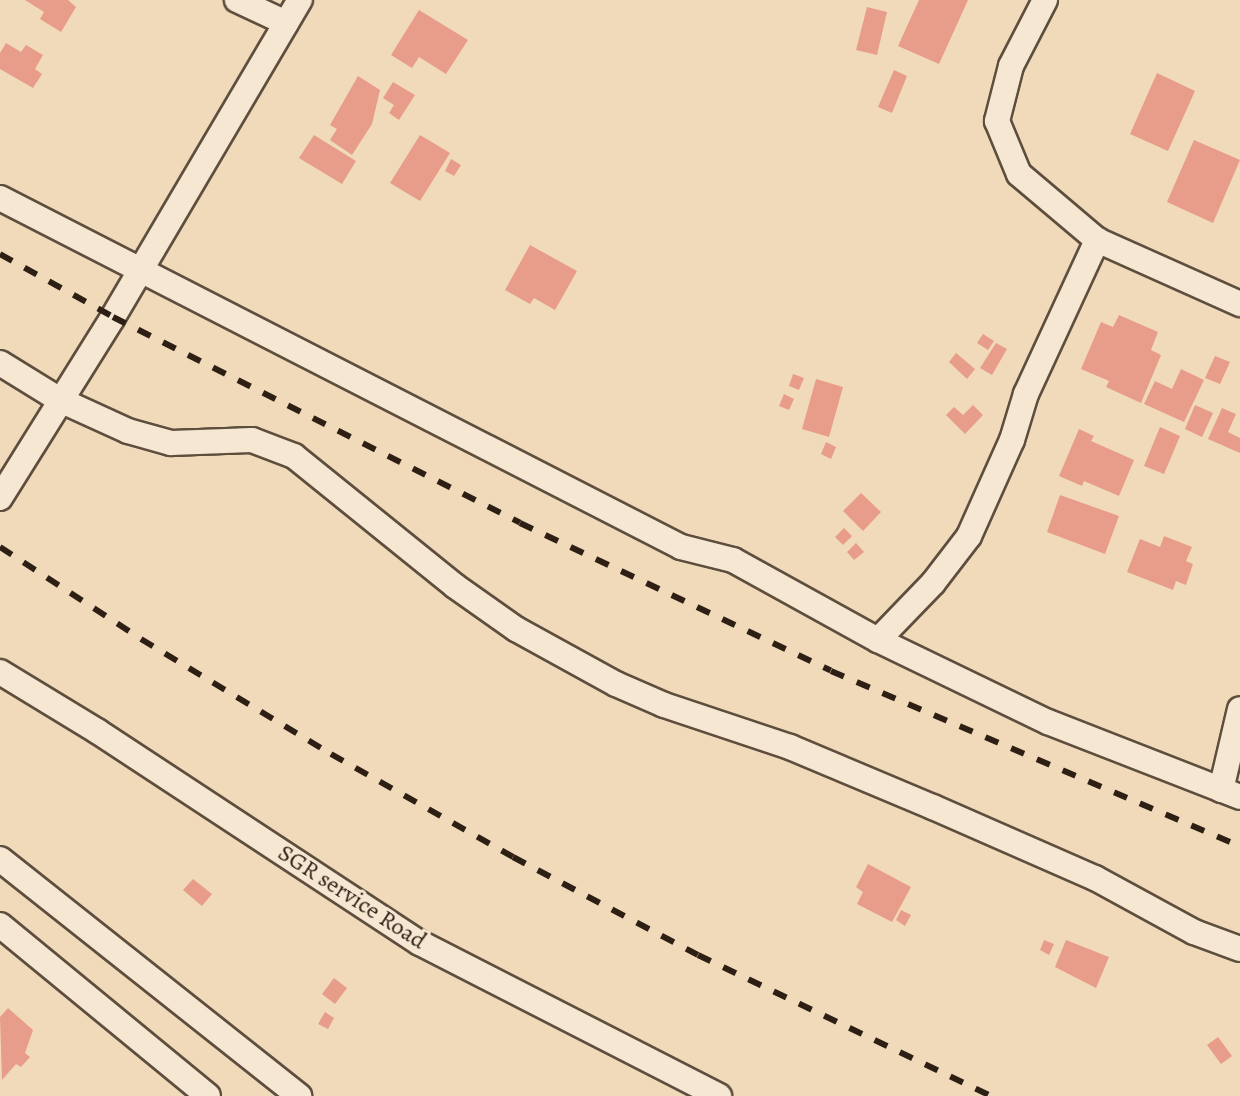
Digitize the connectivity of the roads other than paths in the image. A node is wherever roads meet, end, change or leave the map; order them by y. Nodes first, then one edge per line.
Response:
1 (237, 0) edge
2 (300, 0) edge
3 (1045, 0) edge
4 (286, 23) junction
5 (0, 198) edge
6 (1097, 240) junction
7 (141, 270) junction
8 (1240, 304) edge
9 (0, 363) edge
10 (60, 400) junction
11 (0, 498) edge
12 (878, 640) junction
13 (0, 672) edge
14 (1240, 709) edge
15 (1230, 794) edge
16 (0, 859) edge
17 (0, 925) edge
18 (1240, 949) edge
19 (708, 1094) edge
20 (208, 1096) edge
21 (299, 1096) edge

1 - 4 street
2 - 4 street
3 - 6 street
4 - 7 street
5 - 7 street
6 - 8 street
6 - 12 street
7 - 10 street
7 - 12 street
9 - 10 street
10 - 11 street
10 - 18 street
12 - 15 street
13 - 19 street, SGR service Road
14 - 15 street
16 - 21 street
17 - 20 street

